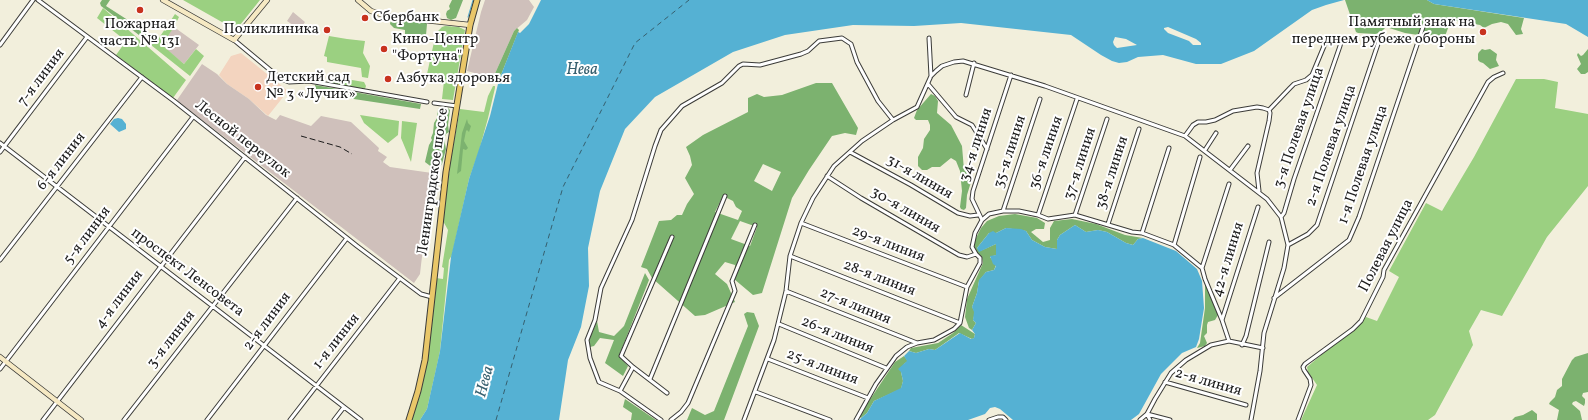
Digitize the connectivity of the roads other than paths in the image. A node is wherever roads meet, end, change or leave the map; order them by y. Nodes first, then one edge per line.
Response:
1 (33, 0) edge
2 (38, 0) edge
3 (163, 0) edge
4 (267, 0) edge
5 (358, 0) edge
6 (478, 0) edge
7 (470, 25) junction
8 (1423, 27) dead end
9 (87, 37) junction
10 (929, 38) dead end
11 (1340, 38) dead end
12 (1327, 39) dead end
13 (234, 40) junction
14 (1379, 41) dead end
15 (0, 45) edge
16 (974, 63) junction
17 (1503, 73) dead end
18 (1011, 75) junction
19 (931, 76) junction
20 (142, 77) junction
21 (928, 84) junction
22 (966, 94) dead end
23 (1040, 99) dead end
24 (1077, 99) junction
25 (427, 102) dead end
26 (434, 103) dead end
27 (456, 106) junction
28 (1269, 110) junction
29 (193, 117) junction
30 (1107, 119) dead end
31 (893, 120) junction
32 (1139, 129) dead end
33 (1216, 133) dead end
34 (1185, 136) junction
35 (0, 143) edge
36 (5, 146) junction
37 (1248, 146) dead end
38 (1170, 148) dead end
39 (987, 149) junction
40 (1205, 150) junction
41 (0, 152) edge
42 (850, 152) junction
43 (245, 156) junction
44 (1200, 157) dead end
45 (1230, 170) junction
46 (827, 176) junction
47 (1229, 184) dead end
48 (57, 187) junction
49 (1259, 191) junction
50 (725, 196) dead end
51 (297, 198) junction
52 (1258, 207) dead end
53 (1003, 212) junction
54 (978, 215) junction
55 (1038, 215) junction
56 (1075, 215) junction
57 (1281, 217) junction
58 (982, 220) junction
59 (801, 223) junction
60 (1108, 224) junction
61 (755, 225) dead end
62 (109, 227) junction
63 (1142, 233) junction
64 (672, 237) dead end
65 (347, 238) junction
66 (1269, 242) dead end
67 (1174, 245) junction
68 (1288, 245) junction
69 (976, 254) junction
70 (790, 256) junction
71 (0, 260) edge
72 (160, 266) junction
73 (1202, 268) junction
74 (400, 278) junction
75 (967, 287) junction
76 (786, 290) junction
77 (432, 297) junction
78 (1274, 298) junction
79 (213, 306) junction
80 (1222, 320) junction
81 (960, 323) junction
82 (779, 324) junction
83 (1229, 341) junction
84 (917, 343) junction
85 (1242, 345) junction
86 (264, 346) junction
87 (1263, 348) junction
88 (0, 357) edge
89 (768, 359) junction
90 (6, 361) junction
91 (633, 367) junction
92 (886, 368) junction
93 (0, 369) edge
94 (650, 379) junction
95 (1165, 382) junction
96 (316, 386) junction
97 (620, 391) junction
98 (756, 392) junction
99 (667, 393) dead end
100 (868, 398) junction
101 (57, 401) junction
102 (1246, 405) dead end
103 (344, 407) junction
104 (1147, 414) junction
105 (43, 420) edge
106 (81, 420) edge
107 (124, 420) edge
108 (207, 420) edge
109 (290, 420) edge
110 (334, 420) edge
111 (361, 420) edge
112 (409, 420) edge
113 (661, 420) edge
114 (671, 420) edge
115 (744, 420) edge
116 (830, 420) edge
117 (856, 420) edge
118 (989, 420) edge
119 (1006, 420) edge
120 (1140, 420) edge
121 (1150, 420) edge
122 (1170, 420) edge
123 (1251, 420) edge
124 (1298, 420) edge

1 - 15 street
2 - 9 street, Лесной переулок
3 - 13 street
4 - 13 street
5 - 7 street
6 - 7 main road, Ленинградское шоссе
7 - 27 main road, Ленинградское шоссе
8 - 78 street, 1-я Полевая улица
9 - 20 street, Лесной переулок
9 - 36 street, 7-я линия
10 - 19 street
11 - 57 street, 3-я Полевая улица
12 - 28 street
13 - 25 street
14 - 68 street, 2-я Полевая улица
16 - 18 street
16 - 19 street
16 - 22 street
17 - 124 street, Полевая улица
18 - 24 street
18 - 39 street, 34-я линия
19 - 21 street
20 - 29 street, Лесной переулок
20 - 48 street, 6-я линия
21 - 31 street
21 - 39 street
23 - 53 street, 35-я линия
24 - 34 street
24 - 55 street, 36-я линия
26 - 27 street
27 - 77 main road, Ленинградское шоссе
28 - 34 street
28 - 49 street
29 - 43 street, Лесной переулок
29 - 62 street, 5-я линия
30 - 56 street, 37-я линия
31 - 42 street
31 - 97 street
32 - 60 street, 38-я линия
33 - 40 street
34 - 40 street
35 - 36 street, проспект Ленсовета
36 - 41 street, 7-я линия
36 - 48 street, проспект Ленсовета
37 - 45 street
38 - 63 street
39 - 54 street, 34-я линия
40 - 45 street
42 - 46 street
42 - 54 street, 31-я линия
43 - 51 street, Лесной переулок
43 - 72 street, 4-я линия
44 - 67 street
45 - 49 street
46 - 59 street
46 - 69 street, 30-я линия
47 - 73 street
48 - 62 street, проспект Ленсовета
48 - 71 street, 6-я линия
49 - 57 street
50 - 94 street
51 - 65 street, Лесной переулок
51 - 79 street, 3-я линия
52 - 80 street, 42-я линия
53 - 55 street
53 - 58 street
54 - 58 street, 34-я линия
55 - 56 street
56 - 60 street
57 - 68 street
58 - 69 street
59 - 70 street
59 - 75 street, 29-я линия
60 - 63 street
61 - 114 street
62 - 72 street, проспект Ленсовета
62 - 90 street, 5-я линия
63 - 67 street
64 - 91 street
65 - 74 street, Лесной переулок
65 - 86 street, 2-я линия
66 - 85 street
67 - 73 street
68 - 78 street
69 - 75 street
70 - 76 street
70 - 81 street, 28-я линия
72 - 79 street, проспект Ленсовета
72 - 101 street, 4-я линия
73 - 80 street
74 - 77 street, Лесной переулок
74 - 96 street, 1-я линия
75 - 81 street
76 - 82 street
76 - 84 street, 27-я линия
77 - 112 main road, Ленинградское шоссе
78 - 87 street
79 - 86 street, проспект Ленсовета
79 - 107 street, 3-я линия
80 - 83 street
81 - 84 street
82 - 89 street
82 - 92 street, 26-я линия
83 - 85 street
83 - 95 street
84 - 92 street
85 - 87 street
86 - 96 street, проспект Ленсовета
86 - 108 street, 2-я линия
87 - 123 street
88 - 90 street
89 - 98 street
89 - 100 street, 25-я линия
90 - 93 street, 5-я линия
90 - 101 street
91 - 94 street
91 - 97 street
92 - 100 street
94 - 99 street
95 - 102 street, 2-я линия
95 - 104 street
96 - 103 street, проспект Ленсовета
96 - 109 street, 1-я линия
97 - 113 street
98 - 115 street
98 - 116 street
100 - 117 street
101 - 105 street, 4-я линия
101 - 106 street
103 - 110 street
103 - 111 street, проспект Ленсовета
104 - 120 street
104 - 121 street
104 - 122 street
118 - 119 street

